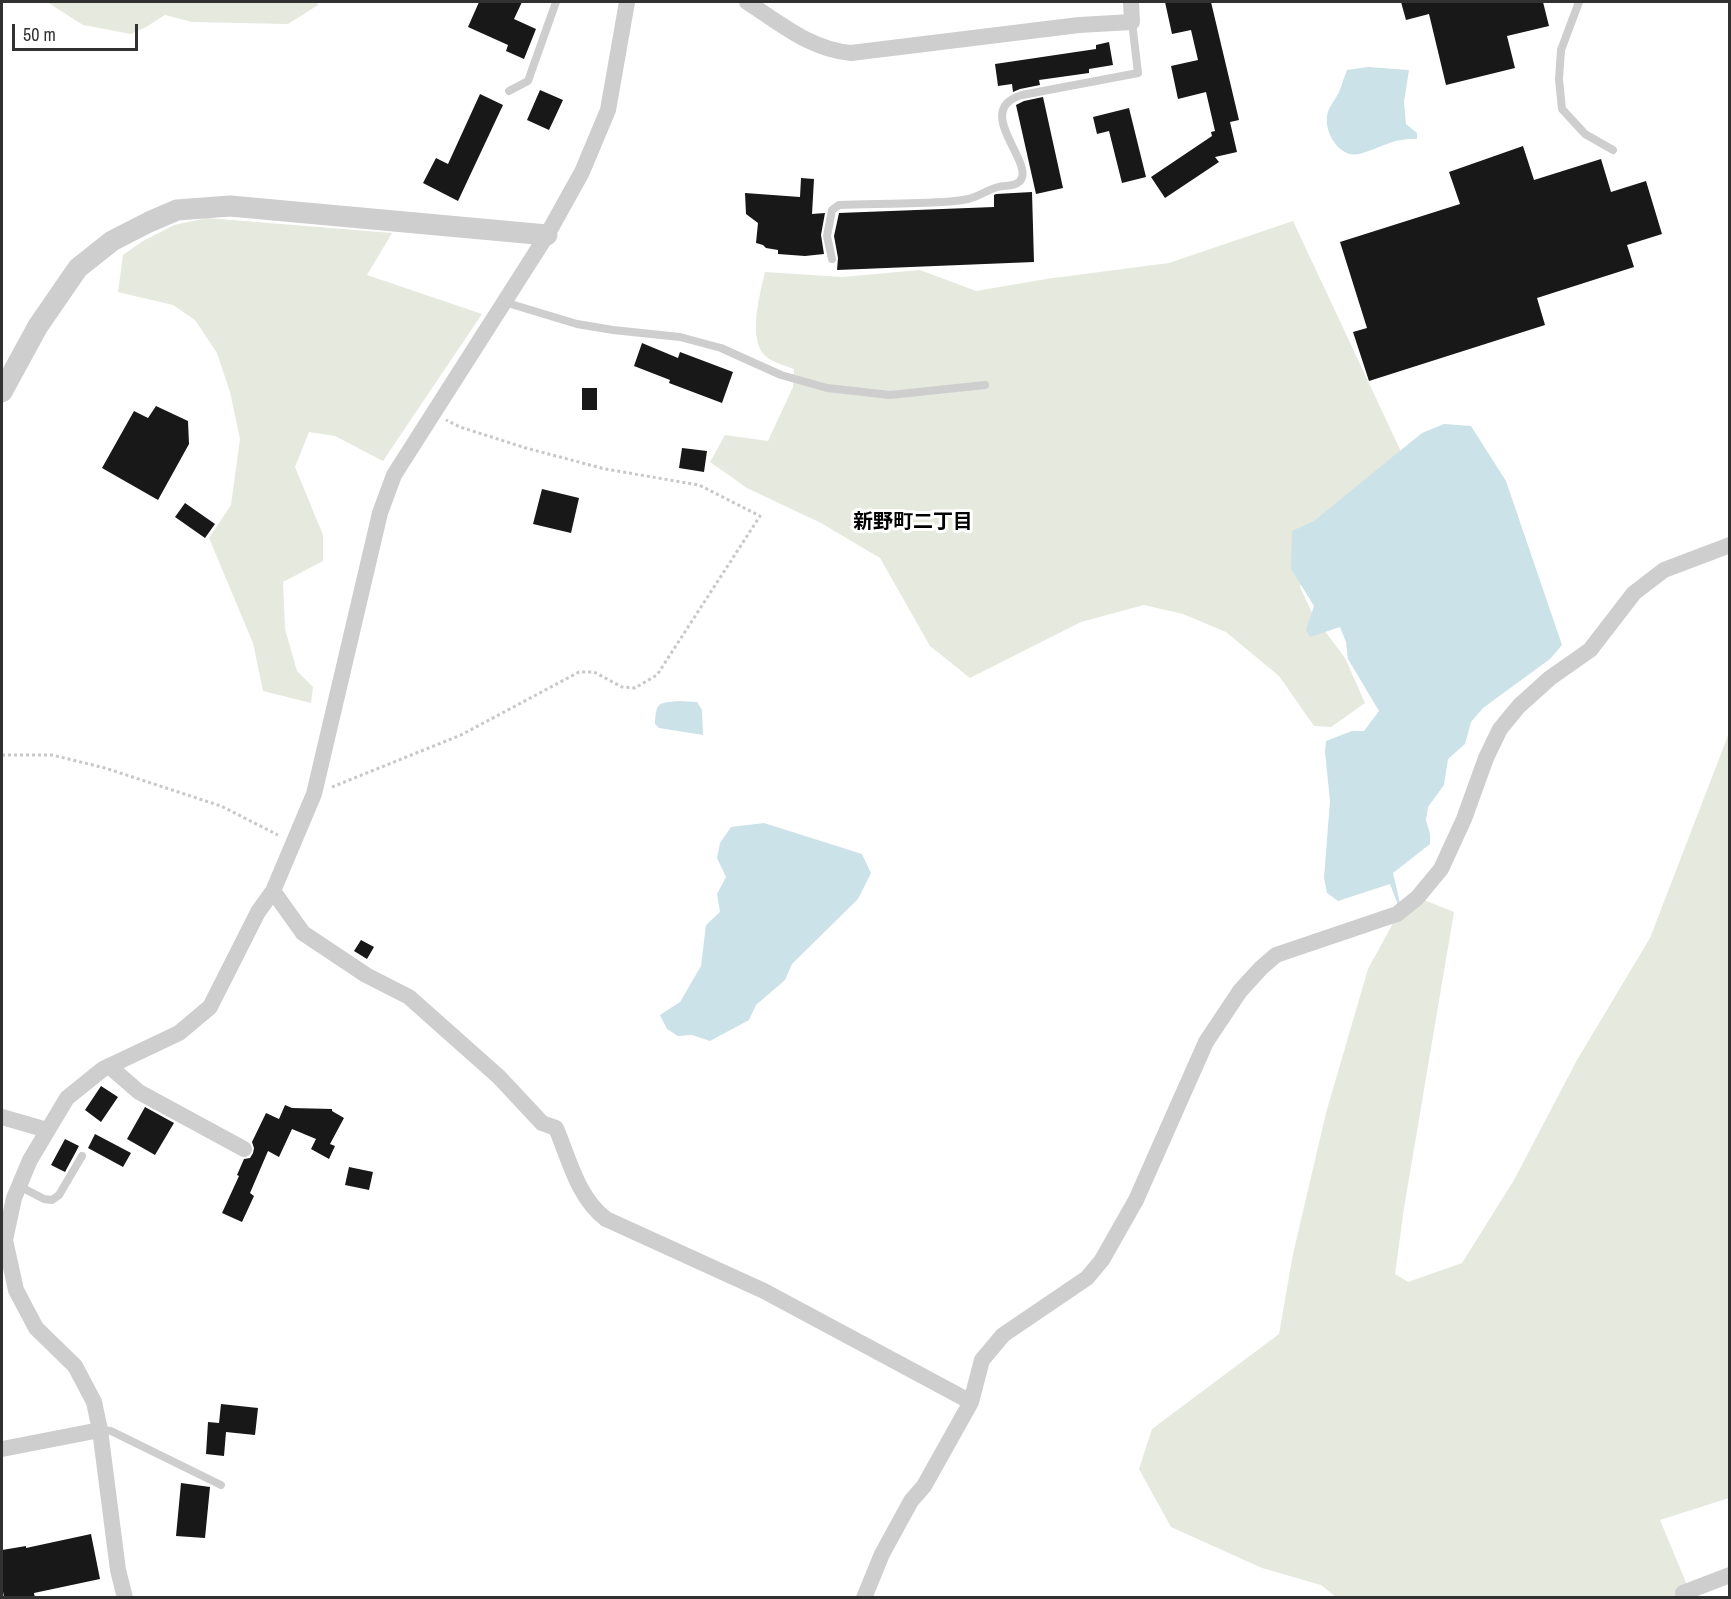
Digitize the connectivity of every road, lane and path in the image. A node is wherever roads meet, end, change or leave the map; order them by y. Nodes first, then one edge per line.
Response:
1 (556, 2) edge
2 (627, 2) edge
3 (747, 2) edge
4 (1131, 2) edge
5 (1579, 2) edge
6 (1132, 22) junction
7 (509, 91) dead end
8 (1613, 150) dead end
9 (547, 235) junction
10 (832, 259) dead end
11 (504, 302) junction
12 (985, 385) dead end
13 (2, 392) edge
14 (433, 413) junction
15 (1730, 545) edge
16 (2, 755) edge
17 (314, 794) junction
18 (293, 843) junction
19 (273, 891) junction
20 (109, 1066) junction
21 (2, 1117) edge
22 (47, 1130) junction
23 (244, 1149) dead end
24 (82, 1156) dead end
25 (19, 1186) junction
26 (971, 1402) junction
27 (100, 1430) junction
28 (2, 1449) edge
29 (221, 1485) dead end
30 (1730, 1575) edge
31 (1683, 1593) dead end
32 (125, 1598) edge
33 (864, 1598) edge

1 - 7 lane
2 - 9 street
3 - 6 street
4 - 6 street
5 - 8 lane
6 - 10 lane
9 - 11 street
9 - 13 street
11 - 12 lane
11 - 14 street
14 - 17 street
14 - 17 path
15 - 26 street
16 - 18 path
17 - 18 street
18 - 19 street
19 - 20 street
19 - 26 street
20 - 22 street
20 - 23 street
21 - 22 street
22 - 25 street
24 - 25 lane
25 - 27 street
26 - 33 street
27 - 28 street
27 - 29 lane
27 - 32 street
30 - 31 street

